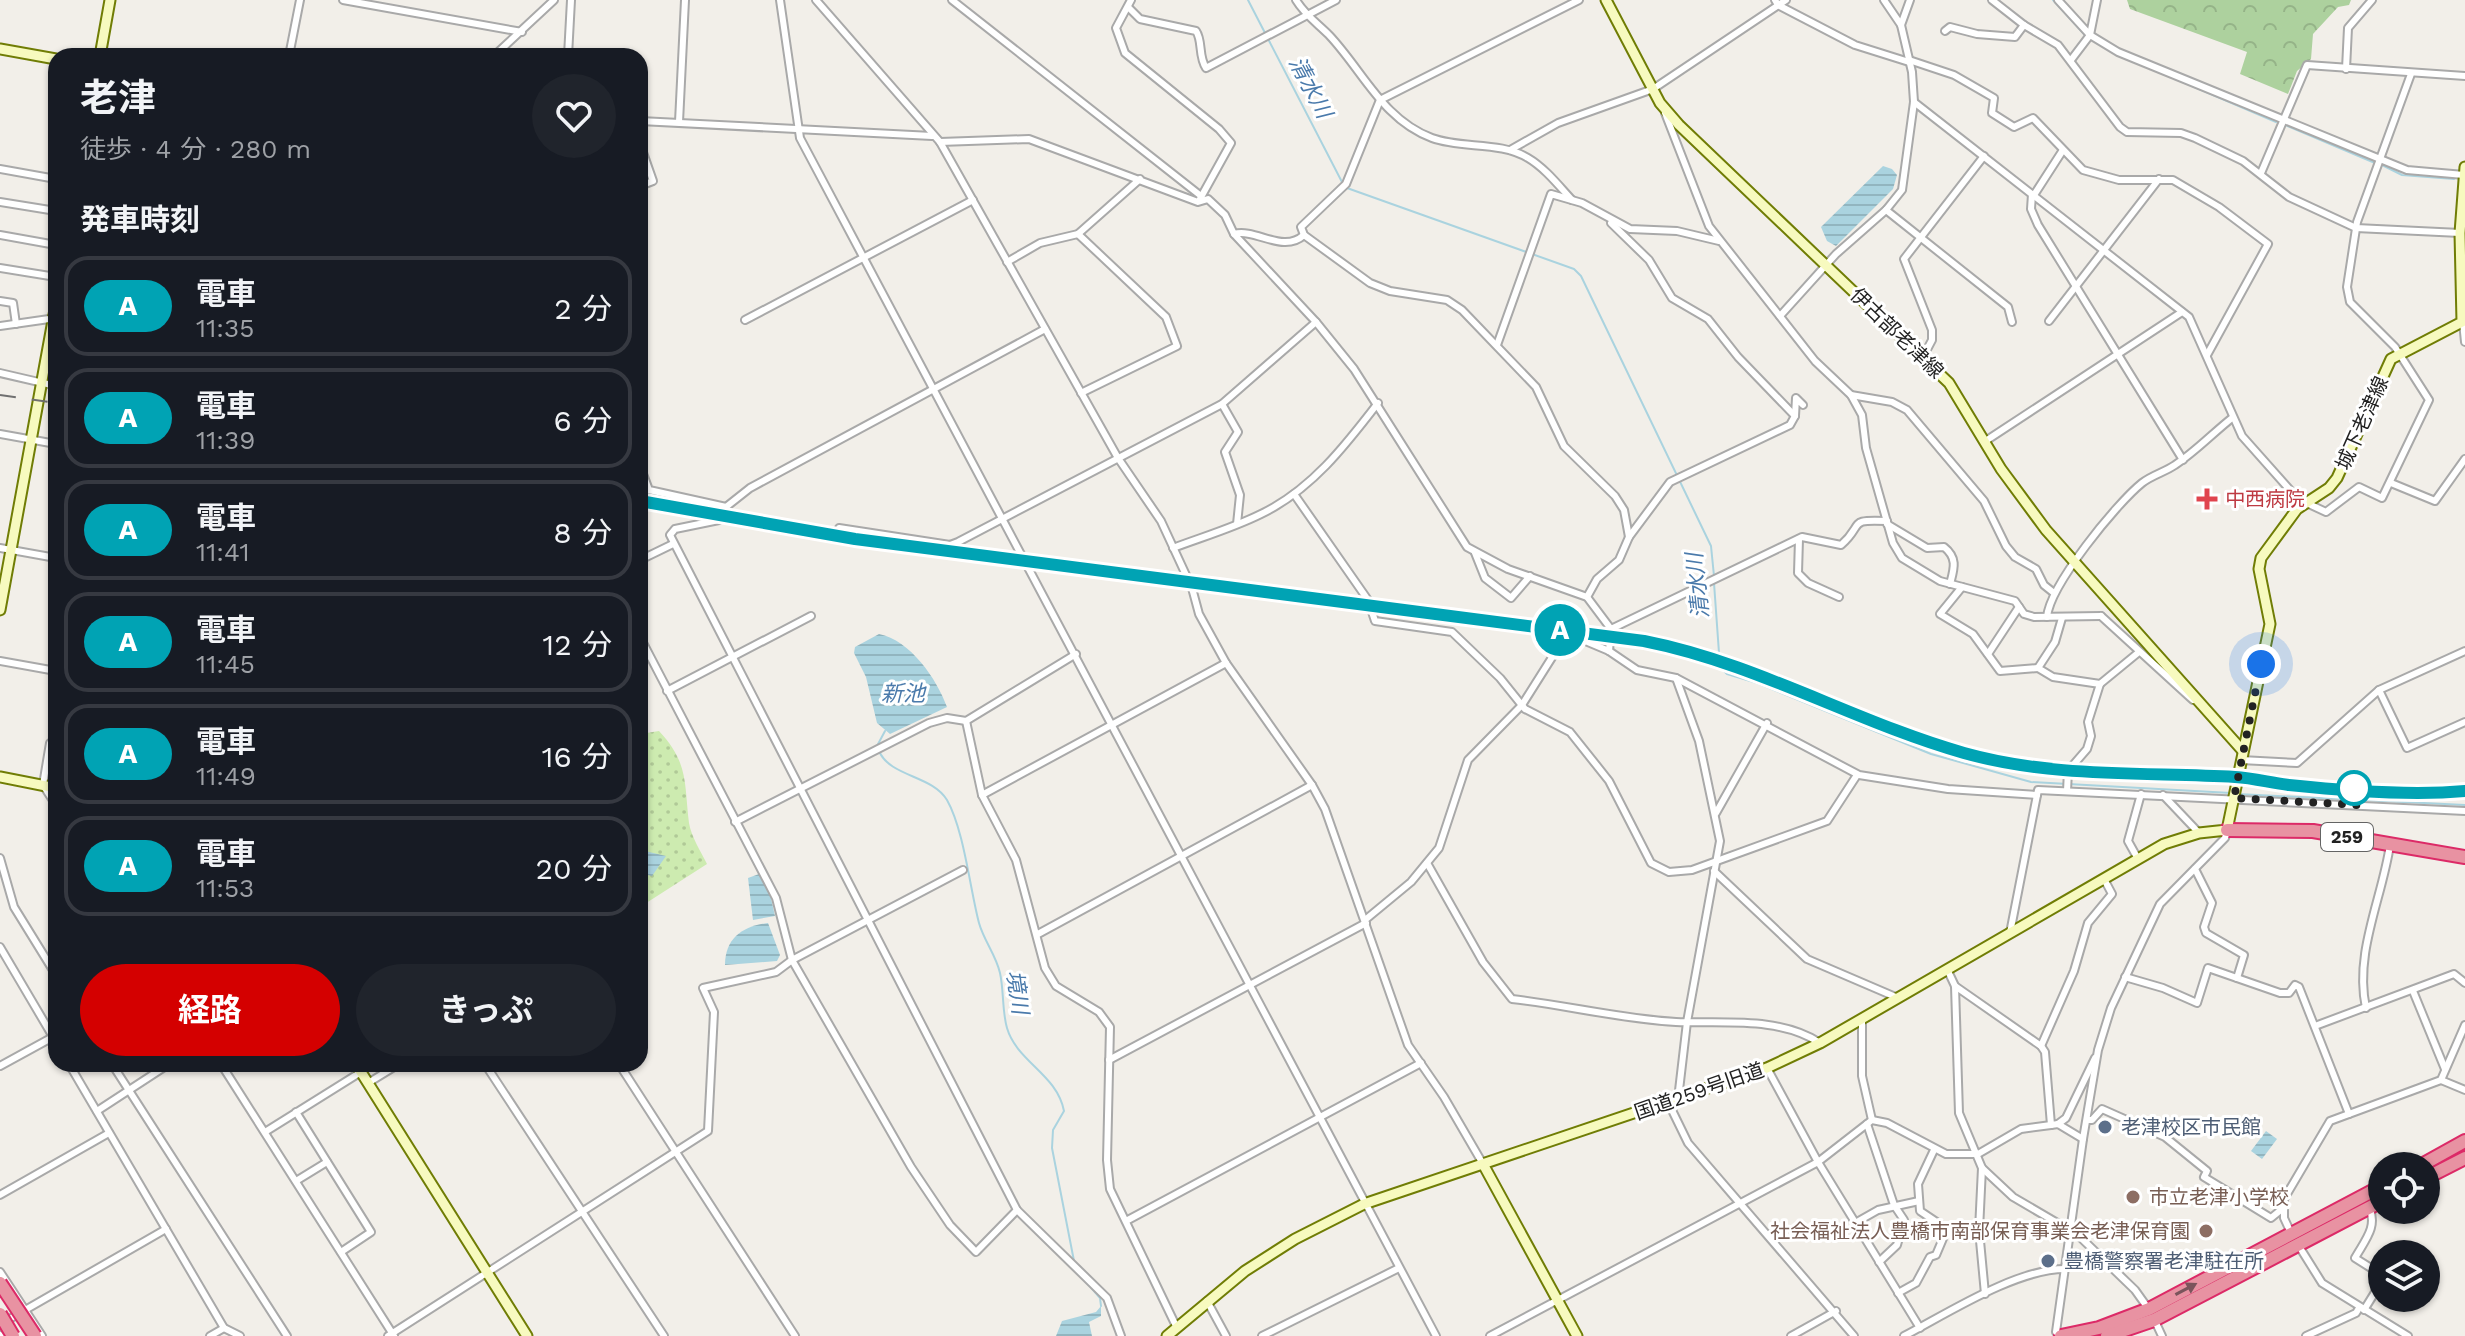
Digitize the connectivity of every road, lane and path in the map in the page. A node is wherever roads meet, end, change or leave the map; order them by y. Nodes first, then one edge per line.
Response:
1 (110, 0) edge
2 (300, 0) edge
3 (343, 0) edge
4 (554, 0) edge
5 (571, 0) edge
6 (685, 0) edge
7 (780, 0) edge
8 (816, 0) edge
9 (952, 0) edge
10 (1296, 0) edge
11 (1336, 0) edge
12 (1579, 0) edge
13 (1606, 0) edge
14 (1786, 0) edge
15 (1884, 0) edge
16 (1910, 0) edge
17 (1992, 0) edge
18 (2058, 0) edge
19 (2097, 0) edge
20 (2372, 0) edge
21 (1777, 3) edge
22 (1129, 4) edge
23 (1307, 17) junction
24 (1901, 25) junction
25 (2024, 25) junction
26 (1945, 31) dead end
27 (522, 32) junction
28 (2090, 35) junction
29 (101, 48) edge
30 (291, 48) edge
31 (503, 48) edge
32 (568, 48) edge
33 (0, 49) edge
34 (48, 58) edge
35 (2071, 60) junction
36 (1909, 61) junction
37 (2346, 69) junction
38 (2411, 74) junction
39 (2465, 76) edge
40 (1653, 89) junction
41 (1380, 100) junction
42 (1914, 102) junction
43 (1660, 103) junction
44 (2282, 120) junction
45 (648, 121) edge
46 (679, 122) junction
47 (796, 129) junction
48 (933, 137) junction
49 (940, 142) junction
50 (2063, 150) junction
51 (1509, 151) junction
52 (1984, 156) junction
53 (2380, 160) junction
54 (648, 167) edge
55 (2465, 167) edge
56 (0, 169) edge
57 (2261, 173) junction
58 (2464, 175) edge
59 (48, 178) edge
60 (1140, 179) junction
61 (2159, 179) junction
62 (648, 183) edge
63 (2464, 186) edge
64 (2033, 194) junction
65 (1200, 199) junction
66 (973, 200) junction
67 (1572, 200) junction
68 (0, 202) edge
69 (48, 210) edge
70 (1886, 210) junction
71 (1609, 219) junction
72 (2356, 228) junction
73 (2460, 233) junction
74 (1078, 234) junction
75 (1234, 234) junction
76 (0, 235) edge
77 (1304, 235) junction
78 (1919, 236) junction
79 (1719, 241) junction
80 (48, 244) edge
81 (2105, 251) junction
82 (862, 259) junction
83 (1007, 262) junction
84 (1827, 265) junction
85 (0, 268) edge
86 (48, 276) edge
87 (2075, 287) junction
88 (0, 301) edge
89 (2182, 312) junction
90 (1780, 316) junction
91 (48, 319) edge
92 (745, 320) dead end
93 (2049, 321) dead end
94 (1316, 322) junction
95 (2012, 322) dead end
96 (2464, 322) edge
97 (16, 324) junction
98 (0, 326) edge
99 (1045, 329) junction
100 (2465, 342) edge
101 (1497, 345) junction
102 (2399, 353) junction
103 (48, 354) edge
104 (2116, 354) junction
105 (2207, 356) junction
106 (1923, 357) junction
107 (0, 373) edge
108 (42, 384) junction
109 (48, 385) edge
110 (931, 389) junction
111 (1081, 393) junction
112 (1851, 395) junction
113 (1378, 403) junction
114 (1222, 404) junction
115 (1803, 405) dead end
116 (1795, 416) junction
117 (2232, 418) junction
118 (0, 434) edge
119 (31, 440) junction
120 (1984, 442) junction
121 (48, 443) edge
122 (1118, 458) junction
123 (2465, 459) edge
124 (2183, 460) junction
125 (2391, 483) junction
126 (648, 487) edge
127 (1294, 494) junction
128 (2305, 503) junction
129 (726, 507) junction
130 (1000, 520) junction
131 (1887, 522) junction
132 (1237, 524) junction
133 (839, 528) dead end
134 (1629, 537) junction
135 (1799, 539) junction
136 (673, 544) junction
137 (1173, 548) junction
138 (5, 549) edge
139 (1475, 553) junction
140 (648, 556) edge
141 (48, 557) edge
142 (2075, 563) junction
143 (1530, 576) junction
144 (1950, 584) junction
145 (1962, 587) junction
146 (2054, 593) junction
147 (1587, 597) junction
148 (1839, 597) dead end
149 (2110, 600) junction
150 (2019, 607) junction
151 (0, 610) edge
152 (811, 616) dead end
153 (2101, 616) junction
154 (2047, 617) junction
155 (2062, 618) junction
156 (1611, 629) junction
157 (1609, 651) junction
158 (2465, 651) edge
159 (2139, 652) junction
160 (648, 653) edge
161 (1076, 654) junction
162 (1988, 654) junction
163 (732, 657) junction
164 (0, 661) edge
165 (1226, 663) junction
166 (2038, 668) junction
167 (48, 670) edge
168 (1676, 678) junction
169 (2100, 684) junction
170 (2379, 690) junction
171 (667, 691) junction
172 (2202, 703) junction
173 (1522, 705) junction
174 (966, 721) junction
175 (2465, 722) edge
176 (1767, 723) junction
177 (1113, 724) junction
178 (48, 755) edge
179 (2241, 755) junction
180 (1857, 775) junction
181 (0, 777) edge
182 (43, 785) junction
183 (1312, 785) junction
184 (48, 786) edge
185 (800, 788) junction
186 (2067, 791) junction
187 (48, 793) edge
188 (2141, 794) junction
189 (2235, 794) junction
190 (982, 795) junction
191 (2037, 795) junction
192 (2163, 795) junction
193 (2465, 811) edge
194 (1716, 813) junction
195 (735, 822) junction
196 (2227, 830) junction
197 (2199, 833) junction
198 (2390, 845) junction
199 (1182, 856) junction
200 (2465, 857) edge
201 (0, 858) edge
202 (2138, 859) junction
203 (1716, 862) junction
204 (1427, 863) junction
205 (2195, 869) junction
206 (963, 870) dead end
207 (1714, 871) junction
208 (2104, 879) junction
209 (868, 919) junction
210 (1365, 921) junction
211 (2010, 933) junction
212 (1038, 934) junction
213 (0, 947) edge
214 (792, 960) junction
215 (48, 962) edge
216 (1947, 969) junction
217 (2125, 977) junction
218 (2237, 978) junction
219 (1249, 982) junction
220 (2465, 983) edge
221 (1955, 986) junction
222 (2413, 991) junction
223 (1898, 998) junction
224 (2366, 1008) junction
225 (1862, 1018) junction
226 (1687, 1022) junction
227 (2465, 1025) edge
228 (2315, 1026) junction
229 (48, 1029) edge
230 (48, 1042) edge
231 (1820, 1043) junction
232 (2041, 1046) junction
233 (2098, 1050) junction
234 (1109, 1060) junction
235 (1421, 1063) junction
236 (0, 1066) edge
237 (1767, 1068) junction
238 (2446, 1070) junction
239 (74, 1072) edge
240 (117, 1072) edge
241 (156, 1072) edge
242 (226, 1072) edge
243 (352, 1072) edge
244 (361, 1072) edge
245 (386, 1072) edge
246 (490, 1072) edge
247 (624, 1072) edge
248 (2441, 1080) junction
249 (368, 1083) junction
250 (128, 1090) junction
251 (2465, 1090) edge
252 (1673, 1100) junction
253 (97, 1111) junction
254 (296, 1112) junction
255 (2349, 1114) junction
256 (1322, 1119) junction
257 (2087, 1120) junction
258 (1869, 1122) junction
259 (2055, 1124) junction
260 (265, 1132) junction
261 (109, 1133) junction
262 (2083, 1139) junction
263 (2465, 1141) edge
264 (1934, 1150) junction
265 (673, 1152) junction
266 (1978, 1154) junction
267 (2440, 1155) edge
268 (2465, 1158) edge
269 (327, 1162) junction
270 (1818, 1162) junction
271 (1483, 1164) junction
272 (1982, 1168) junction
273 (2440, 1171) edge
274 (296, 1181) junction
275 (0, 1195) edge
276 (2368, 1195) edge
277 (1919, 1201) junction
278 (1741, 1202) junction
279 (1364, 1204) junction
280 (1894, 1205) junction
281 (2368, 1207) edge
282 (2282, 1209) junction
283 (1017, 1210) junction
284 (579, 1211) junction
285 (1126, 1221) junction
286 (1855, 1223) junction
287 (2374, 1224) edge
288 (2070, 1228) junction
289 (166, 1229) junction
290 (1947, 1229) junction
291 (1979, 1230) junction
292 (2295, 1240) junction
293 (341, 1252) junction
294 (1879, 1262) junction
295 (1399, 1268) junction
296 (2368, 1268) edge
297 (2065, 1269) junction
298 (486, 1270) junction
299 (0, 1272) edge
300 (0, 1283) edge
301 (1898, 1293) junction
302 (1985, 1294) junction
303 (1558, 1299) junction
304 (2368, 1300) edge
305 (1207, 1301) junction
306 (25, 1309) junction
307 (2362, 1309) junction
308 (1836, 1311) junction
309 (0, 1314) edge
310 (2152, 1314) junction
311 (0, 1323) edge
312 (224, 1328) junction
313 (1177, 1328) junction
314 (1920, 1328) junction
315 (2059, 1334) edge
316 (391, 1335) edge
317 (2, 1336) edge
318 (13, 1336) edge
319 (35, 1336) edge
320 (42, 1336) edge
321 (210, 1336) edge
322 (240, 1336) edge
323 (287, 1336) edge
324 (527, 1336) edge
325 (664, 1336) edge
326 (795, 1336) edge
327 (1121, 1336) edge
328 (1167, 1336) edge
329 (1226, 1336) edge
330 (1262, 1336) edge
331 (1436, 1336) edge
332 (1490, 1336) edge
333 (1577, 1336) edge
334 (1791, 1336) edge
335 (1854, 1336) edge
336 (1904, 1336) edge
337 (2107, 1336) edge
338 (2162, 1336) edge
339 (2306, 1336) edge
340 (2408, 1336) edge

1 - 29 main road
2 - 30 street
3 - 27 street
4 - 27 street
5 - 32 street
6 - 46 street
7 - 47 street
8 - 48 street
9 - 65 street
10 - 23 street
11 - 23 street
12 - 41 street
13 - 40 main road, 伊古部老津線
14 - 21 street
15 - 24 street
16 - 24 street
17 - 25 street
18 - 28 street
19 - 28 street
20 - 37 street
21 - 36 street
21 - 40 street
22 - 23 street
22 - 65 street
23 - 41 street
24 - 36 street
25 - 26 street
25 - 35 street
27 - 31 street
28 - 35 street
28 - 44 street
33 - 34 main road
35 - 57 street
36 - 42 street
36 - 50 street
37 - 38 street
37 - 44 street
38 - 39 street
38 - 53 street
40 - 43 main road, 伊古部老津線
40 - 51 street
41 - 51 street
41 - 77 street
42 - 52 street
42 - 70 street
43 - 79 street
43 - 84 main road, 伊古部老津線
44 - 53 street
44 - 57 street
45 - 46 street
46 - 47 street
47 - 48 street
47 - 82 street
48 - 49 street
49 - 60 street
49 - 66 street
50 - 61 street
50 - 64 street
51 - 67 street
52 - 64 street
52 - 78 street
53 - 58 street
53 - 72 street
54 - 62 street
55 - 58 main road
56 - 59 street
57 - 72 street
58 - 63 main road
60 - 65 street
60 - 74 street
61 - 81 street
61 - 105 street
63 - 73 main road
64 - 81 street
64 - 87 street
65 - 75 street
66 - 82 street
66 - 83 street
67 - 71 street
67 - 101 street
68 - 69 street
70 - 78 street
70 - 84 street
71 - 79 street
71 - 116 street
72 - 73 street
72 - 102 street
73 - 96 main road
74 - 83 street
74 - 111 street
75 - 77 street
75 - 94 street
76 - 80 street
77 - 101 street
78 - 95 street
78 - 106 street
79 - 90 street
81 - 87 street
81 - 89 street
82 - 92 street
82 - 110 street
83 - 99 street
84 - 90 street
84 - 106 main road, 伊古部老津線
85 - 86 street
87 - 93 street
87 - 104 street
88 - 97 street
89 - 104 street
89 - 105 street
90 - 112 street
91 - 97 street
94 - 113 street
94 - 114 street
96 - 100 street
96 - 102 main road, 城下老津線
97 - 98 street
99 - 110 street
99 - 111 street
101 - 134 street
102 - 125 street
102 - 128 main road, 城下老津線
103 - 108 main road
104 - 120 street
104 - 124 street
105 - 117 street
106 - 120 main road, 伊古部老津線
107 - 108 street
108 - 109 street
108 - 119 main road
110 - 129 street
110 - 130 street
111 - 122 street
112 - 131 street
112 - 146 street
113 - 127 street
113 - 139 street
114 - 122 street
114 - 132 street
115 - 116 street
116 - 134 street
117 - 124 street
117 - 128 street
118 - 119 street
119 - 121 street
119 - 138 main road
120 - 142 main road, 伊古部老津線
122 - 130 street
122 - 137 street
123 - 125 street
124 - 142 street
125 - 128 street
126 - 129 street
127 - 132 street
127 - 173 street
128 - 179 main road, 城下老津線
129 - 136 street
130 - 133 street
130 - 161 street
131 - 135 street
131 - 144 street
131 - 144 street
132 - 137 street
134 - 147 street
135 - 148 street
135 - 156 street
136 - 140 street
136 - 163 street
137 - 165 street
138 - 141 street
138 - 151 main road
139 - 143 street
139 - 143 street
142 - 146 street
142 - 149 main road, 伊古部老津線
143 - 147 street
144 - 145 street
145 - 150 street
145 - 162 street
146 - 154 street
147 - 156 street
149 - 153 street
149 - 172 main road, 伊古部老津線
150 - 154 street
150 - 162 street
152 - 163 street
153 - 155 street
153 - 159 street
154 - 155 street
155 - 166 street
156 - 157 street
157 - 168 street
157 - 173 street
158 - 170 street
159 - 169 street
159 - 172 street
160 - 171 street
161 - 174 street
161 - 177 street
162 - 166 street
163 - 171 street
163 - 185 street
164 - 167 street
165 - 177 street
165 - 183 street
166 - 169 street
168 - 176 street
168 - 194 street
169 - 186 street
170 - 175 street
170 - 179 street
171 - 195 street
172 - 179 main road, 伊古部老津線
173 - 203 street
173 - 204 street
174 - 185 street
174 - 190 street
176 - 180 street
176 - 194 street
177 - 190 street
177 - 199 street
178 - 182 street
179 - 189 main road, 城下老津線
180 - 191 street
180 - 203 street
181 - 182 main road
182 - 184 main road
182 - 187 street
183 - 199 street
183 - 210 street
185 - 195 street
185 - 209 street
186 - 188 street
186 - 191 street
188 - 192 street
188 - 202 street
189 - 192 street
189 - 193 street
189 - 196 main road, 城下老津線
190 - 212 street
191 - 211 street
192 - 197 street
194 - 203 street
195 - 214 street
196 - 197 main road, 国道259号旧道
196 - 198 highway, 259
196 - 205 street
197 - 202 main road, 国道259号旧道
198 - 200 highway, 259
198 - 224 street
199 - 212 street
199 - 219 street
201 - 215 street
202 - 208 main road, 国道259号旧道
203 - 207 street
204 - 210 street
204 - 226 street
205 - 217 street
205 - 218 street
206 - 209 street
207 - 223 street
207 - 226 street
208 - 211 main road, 国道259号旧道
208 - 232 street
209 - 214 street
209 - 283 street
210 - 219 street
210 - 235 street
211 - 216 main road, 国道259号旧道
212 - 234 street
213 - 229 street
214 - 265 street
214 - 283 street
216 - 221 street
216 - 223 main road, 国道259号旧道
217 - 218 street
217 - 233 street
218 - 228 street
219 - 234 street
219 - 256 street
220 - 222 street
221 - 232 street
221 - 266 street
222 - 224 street
222 - 238 street
223 - 225 main road, 国道259号旧道
224 - 228 street
225 - 231 main road, 国道259号旧道
225 - 258 street
226 - 231 street
226 - 252 street
227 - 238 street
228 - 255 street
230 - 236 street
231 - 237 main road, 国道259号旧道
232 - 259 street
233 - 257 street
233 - 259 street
234 - 285 street
235 - 256 street
235 - 271 street
237 - 252 main road, 国道259号旧道
237 - 270 street
238 - 248 street
239 - 253 street
240 - 250 street
241 - 250 street
242 - 260 street
243 - 254 street
244 - 249 main road
245 - 249 street
246 - 284 street
247 - 265 street
248 - 251 street
248 - 255 street
249 - 298 main road
250 - 253 street
250 - 323 street
252 - 271 main road, 国道259号旧道
252 - 278 street
253 - 261 street
254 - 260 street
254 - 269 street
255 - 282 street
256 - 279 street
256 - 285 street
257 - 262 street
257 - 282 street
258 - 264 street
258 - 270 street
258 - 280 street
259 - 262 street
259 - 266 street
260 - 274 street
261 - 275 street
261 - 289 street
262 - 288 street
263 - 267 highway
264 - 266 street
264 - 277 street
265 - 284 street
265 - 326 street
266 - 272 street
268 - 273 highway
269 - 274 street
269 - 293 street
270 - 278 street
270 - 286 street
271 - 279 main road, 国道259号旧道
271 - 303 main road
272 - 288 street
272 - 291 street
274 - 293 street
276 - 292 highway
277 - 280 street
277 - 290 street
278 - 303 street
278 - 308 street
279 - 295 street
279 - 305 main road, 国道259号旧道
280 - 286 street
280 - 294 street
281 - 292 highway
282 - 292 street
283 - 327 street
284 - 298 street
284 - 325 street
285 - 313 street
286 - 294 street
287 - 296 street
288 - 297 street
288 - 310 street
289 - 306 street
289 - 312 street
290 - 291 street
290 - 301 street
291 - 302 street
292 - 307 street
292 - 310 highway
293 - 316 street
294 - 301 street
295 - 330 street
295 - 331 street
297 - 302 street
297 - 315 street
298 - 316 street
298 - 324 main road
299 - 306 street
300 - 319 highway, bridge
301 - 314 street
302 - 314 street
303 - 332 street
303 - 333 main road
304 - 307 street
305 - 313 main road, 国道259号旧道
305 - 329 street
306 - 311 street
306 - 320 street
307 - 339 street
307 - 340 street
308 - 334 street
308 - 335 street
309 - 318 highway, bridge
310 - 315 highway
310 - 337 highway
310 - 338 street
311 - 317 highway, bridge
312 - 321 street
312 - 322 street
313 - 328 main road, 国道259号旧道
314 - 336 street

